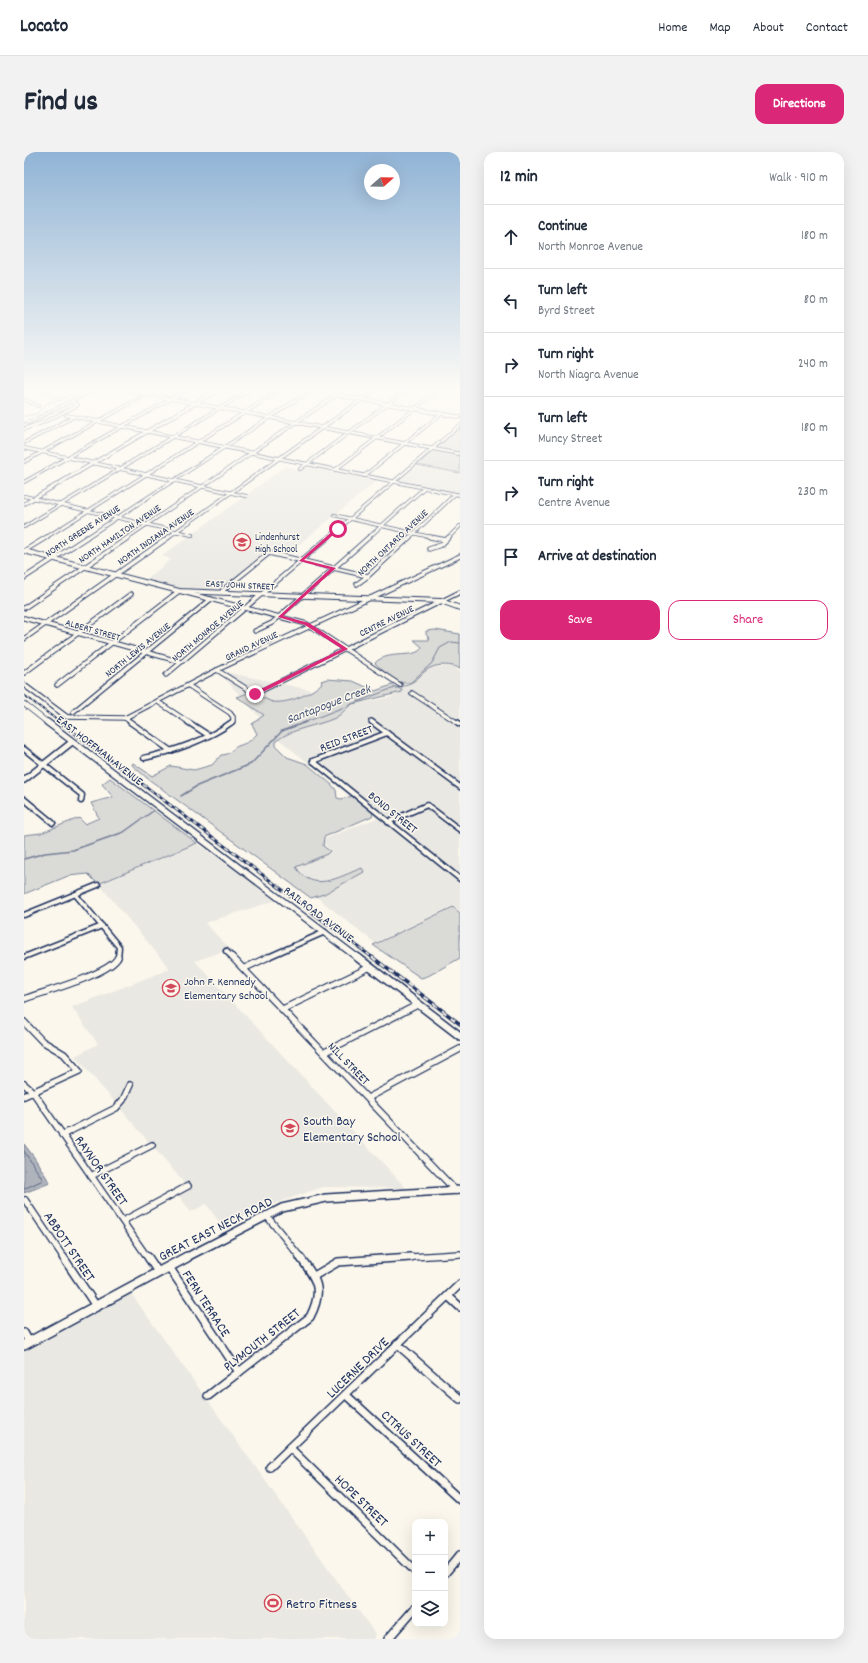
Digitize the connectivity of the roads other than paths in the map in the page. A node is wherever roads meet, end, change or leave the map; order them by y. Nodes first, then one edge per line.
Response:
1 (64, 460) edge
2 (80, 460) edge
3 (98, 460) edge
4 (134, 460) edge
5 (169, 460) edge
6 (205, 460) edge
7 (241, 460) edge
8 (276, 460) edge
9 (290, 460) edge
10 (311, 460) edge
11 (347, 460) edge
12 (383, 460) edge
13 (418, 460) edge
14 (93, 463) junction
15 (306, 464) junction
16 (120, 469) junction
17 (300, 469) dead end
18 (335, 470) junction
19 (146, 475) junction
20 (364, 476) junction
21 (174, 481) junction
22 (394, 481) junction
23 (24, 482) edge
24 (202, 486) junction
25 (424, 488) junction
26 (231, 493) junction
27 (454, 494) junction
28 (460, 495) edge
29 (24, 496) edge
30 (246, 496) dead end
31 (34, 498) junction
32 (24, 504) edge
33 (61, 504) junction
34 (89, 511) junction
35 (334, 515) dead end
36 (117, 517) junction
37 (350, 519) junction
38 (146, 524) junction
39 (381, 525) junction
40 (460, 526) edge
41 (24, 527) edge
42 (177, 531) junction
43 (414, 532) junction
44 (192, 535) dead end
45 (446, 540) junction
46 (429, 549) dead end
47 (24, 551) edge
48 (460, 556) edge
49 (54, 559) junction
50 (301, 561) junction
51 (84, 567) junction
52 (334, 568) junction
53 (115, 574) junction
54 (368, 576) junction
55 (24, 578) edge
56 (358, 584) dead end
57 (179, 591) junction
58 (222, 591) junction
59 (460, 592) edge
60 (263, 593) junction
61 (131, 594) dead end
62 (304, 595) junction
63 (371, 598) junction
64 (211, 599) junction
65 (441, 601) junction
66 (24, 608) edge
67 (245, 608) junction
68 (460, 608) edge
69 (280, 617) junction
70 (24, 618) edge
71 (46, 624) junction
72 (310, 626) junction
73 (255, 631) dead end
74 (78, 633) junction
75 (24, 639) edge
76 (112, 643) junction
77 (345, 649) junction
78 (146, 652) junction
79 (181, 662) junction
80 (217, 670) junction
81 (24, 674) edge
82 (166, 675) dead end
83 (24, 685) edge
84 (57, 685) dead end
85 (400, 685) dead end
86 (189, 686) junction
87 (412, 693) dead end
88 (158, 702) junction
89 (24, 704) edge
90 (73, 712) dead end
91 (67, 717) joint
92 (125, 718) junction
93 (371, 721) dead end
94 (460, 724) edge
95 (387, 733) junction
96 (208, 735) junction
97 (72, 742) junction
98 (24, 749) edge
99 (170, 751) junction
100 (144, 758) dead end
101 (313, 761) joint
102 (44, 764) junction
103 (24, 780) edge
104 (460, 787) edge
105 (24, 798) edge
106 (81, 801) dead end
107 (163, 812) joint
108 (388, 822) junction
109 (53, 823) dead end
110 (460, 830) edge
111 (460, 879) edge
112 (98, 885) dead end
113 (76, 895) junction
114 (24, 915) edge
115 (102, 926) junction
116 (325, 932) junction
117 (226, 951) dead end
118 (24, 957) edge
119 (370, 967) junction
120 (245, 968) junction
121 (24, 999) edge
122 (419, 1004) junction
123 (283, 1009) junction
124 (24, 1022) edge
125 (460, 1036) edge
126 (460, 1049) edge
127 (325, 1052) junction
128 (24, 1084) edge
129 (130, 1085) dead end
130 (33, 1092) junction
131 (24, 1096) edge
132 (368, 1098) junction
133 (62, 1135) junction
134 (152, 1145) dead end
135 (91, 1176) junction
136 (188, 1186) dead end
137 (458, 1190) edge
138 (25, 1200) dead end
139 (266, 1215) junction
140 (123, 1221) junction
141 (460, 1254) edge
142 (169, 1267) junction
143 (158, 1272) junction
144 (314, 1276) junction
145 (460, 1284) edge
146 (448, 1296) junction
147 (96, 1306) junction
148 (460, 1307) edge
149 (24, 1333) edge
150 (27, 1344) edge
151 (397, 1344) junction
152 (239, 1372) junction
153 (346, 1395) junction
154 (208, 1396) dead end
155 (460, 1399) edge
156 (290, 1448) junction
157 (270, 1467) dead end
158 (460, 1500) edge
159 (460, 1555) edge
160 (412, 1568) edge
161 (448, 1569) edge
162 (412, 1611) edge
163 (388, 1639) edge

1 - 23 street
2 - 14 street
3 - 14 street
4 - 16 street
5 - 19 street
6 - 21 street, NORTH GREENE AVENUE
7 - 24 street, NORTH HAMILTON AVENUE
8 - 26 street, NORTH INDIANA AVENUE
9 - 15 street
10 - 15 street
11 - 18 street
12 - 20 street
13 - 22 street, NORTH MONROE AVENUE
14 - 16 street
14 - 31 street
15 - 17 street
15 - 18 street
16 - 19 street
16 - 33 street
18 - 20 street
19 - 21 street
19 - 34 street
20 - 22 street
21 - 24 street
21 - 36 street, NORTH GREENE AVENUE
22 - 25 street
22 - 37 street, NORTH MONROE AVENUE
24 - 26 street
24 - 38 street, NORTH HAMILTON AVENUE
25 - 27 street
25 - 39 street
26 - 30 street
26 - 42 street, NORTH INDIANA AVENUE
27 - 28 street
27 - 43 street, NORTH ONTARIO AVENUE
29 - 31 street
31 - 32 street
31 - 33 street
33 - 34 street
33 - 41 street
34 - 36 street
34 - 47 street
35 - 37 street
36 - 38 street
36 - 49 street, NORTH GREENE AVENUE
37 - 39 street
37 - 50 street, NORTH MONROE AVENUE
38 - 42 street
38 - 51 street, NORTH HAMILTON AVENUE
39 - 43 street
39 - 52 street
40 - 45 street
42 - 44 street
42 - 53 street, NORTH INDIANA AVENUE
43 - 45 street
43 - 54 street, NORTH ONTARIO AVENUE
45 - 46 street
47 - 49 street, EAST JOHN STREET
48 - 63 street, GRAND AVENUE
49 - 51 street, EAST JOHN STREET
49 - 55 street, NORTH GREENE AVENUE
50 - 52 street
50 - 58 street
50 - 60 street, NORTH MONROE AVENUE
51 - 53 street, EAST JOHN STREET
51 - 66 street, NORTH HAMILTON AVENUE
52 - 54 street
52 - 62 street
53 - 57 street, EAST JOHN STREET
53 - 71 street, NORTH INDIANA AVENUE
54 - 56 street, NORTH ONTARIO AVENUE
57 - 58 street, EAST JOHN STREET
57 - 64 street
57 - 76 street
58 - 60 street, EAST JOHN STREET
59 - 65 street, CENTRE AVENUE
60 - 62 street, EAST JOHN STREET
60 - 67 street, NORTH MONROE AVENUE
61 - 74 street
62 - 63 street, EAST JOHN STREET
62 - 69 street
63 - 65 street, EAST JOHN STREET
63 - 72 street, GRAND AVENUE
64 - 67 street
64 - 78 street, NORTH LEWIS AVENUE
65 - 68 street, EAST JOHN STREET
65 - 77 street, CENTRE AVENUE
67 - 69 street
67 - 79 street, NORTH MONROE AVENUE
69 - 72 street
69 - 73 street
70 - 71 street, ALBERT STREET
71 - 74 street, ALBERT STREET
71 - 75 street, NORTH INDIANA AVENUE
72 - 77 street
72 - 80 street, GRAND AVENUE
74 - 76 street, ALBERT STREET
74 - 81 street
76 - 78 street, ALBERT STREET
76 - 84 street
77 - 80 street, CENTRE AVENUE
77 - 85 street
78 - 79 street, ALBERT STREET
78 - 90 street, NORTH LEWIS AVENUE
79 - 82 street, NORTH MONROE AVENUE
80 - 86 street, GRAND AVENUE
83 - 91 street, EAST HOFFMAN AVENUE
86 - 88 street, GRAND AVENUE
86 - 96 street
87 - 94 street
88 - 92 street, GRAND AVENUE
88 - 96 street
89 - 97 main road, EAST HOFFMAN AVENUE
91 - 92 street, GRAND AVENUE
92 - 99 street
93 - 95 street
95 - 101 street, REID STREET
95 - 104 street
96 - 99 street
97 - 102 street
97 - 107 main road, EAST HOFFMAN AVENUE
98 - 102 street
99 - 100 street
101 - 108 street, BOND STREET
102 - 103 street
102 - 106 street
105 - 109 street
107 - 116 main road, RAILROAD AVENUE
108 - 110 street
108 - 111 street, BOND STREET
112 - 113 street
113 - 114 street
113 - 115 street
115 - 118 street
115 - 121 street
116 - 119 main road, RAILROAD AVENUE
116 - 120 street
117 - 120 street, NILL STREET
119 - 122 main road, RAILROAD AVENUE
119 - 123 street
120 - 123 street, NILL STREET
122 - 125 main road, RAILROAD AVENUE
122 - 127 street
123 - 127 street, NILL STREET
124 - 130 street
126 - 132 street
127 - 132 street, NILL STREET
128 - 130 street, RAYNOR STREET
129 - 133 street
130 - 131 street
130 - 133 street, RAYNOR STREET
132 - 137 street, NILL STREET
133 - 135 street, RAYNOR STREET
134 - 135 street
135 - 140 street, RAYNOR STREET
136 - 140 street
137 - 139 main road, GREAT EAST NECK ROAD
138 - 147 street, ABBOTT STREET
139 - 142 main road, GREAT EAST NECK ROAD
139 - 144 street
140 - 143 street, RAYNOR STREET
141 - 144 street
142 - 143 main road, GREAT EAST NECK ROAD
142 - 152 street, FERN TERRACE
143 - 147 main road, GREAT EAST NECK ROAD
144 - 152 street, PLYMOUTH STREET
145 - 146 street, LUCERNE DRIVE
146 - 148 street
146 - 151 street, LUCERNE DRIVE
147 - 150 main road, GREAT EAST NECK ROAD
149 - 150 street
151 - 153 street, LUCERNE DRIVE
151 - 155 street
152 - 154 street, PLYMOUTH STREET
153 - 156 street, LUCERNE DRIVE
153 - 158 street, CITRUS STREET
156 - 157 street, LUCERNE DRIVE
156 - 160 street, HOPE STREET
159 - 161 street
162 - 163 street

